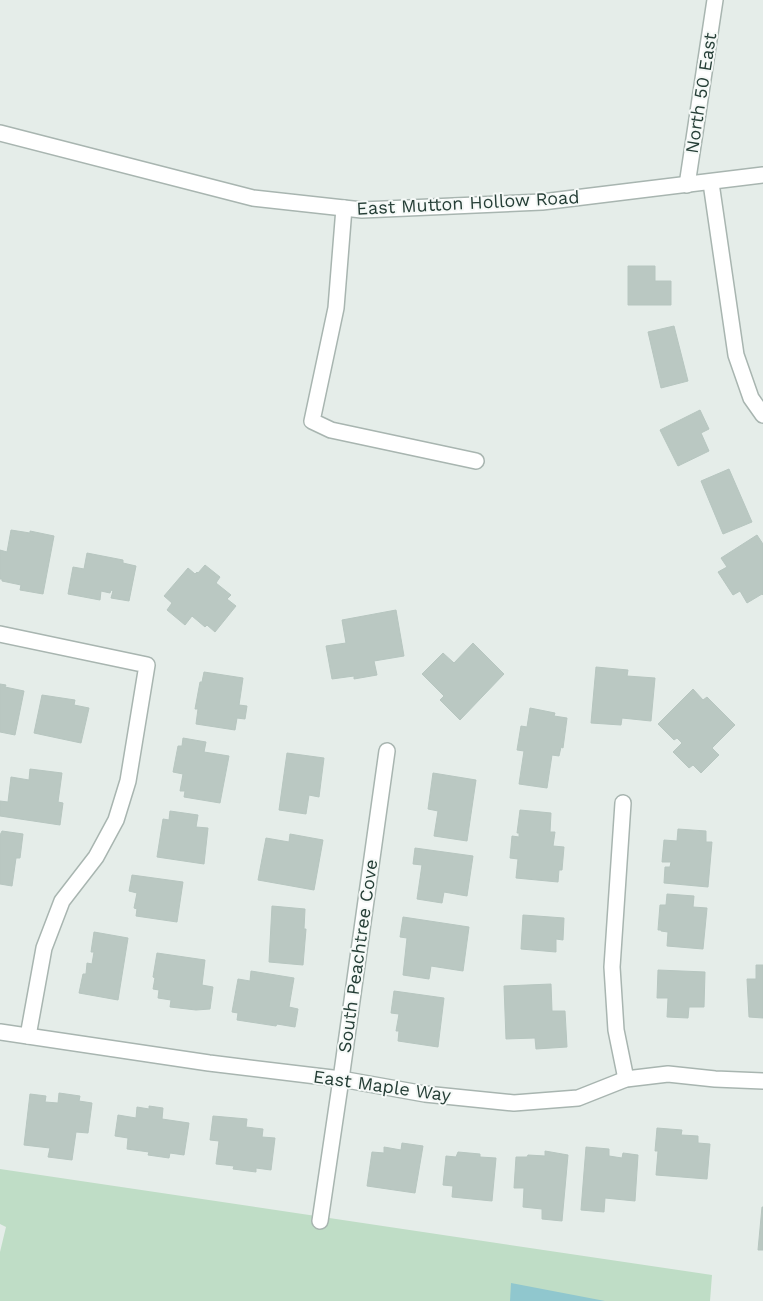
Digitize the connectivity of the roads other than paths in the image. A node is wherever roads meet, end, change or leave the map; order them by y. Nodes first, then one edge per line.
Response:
1 (715, 0) edge
2 (0, 133) edge
3 (763, 175) edge
4 (711, 182) junction
5 (687, 185) junction
6 (344, 208) junction
7 (763, 415) edge
8 (476, 461) dead end
9 (0, 634) edge
10 (387, 751) dead end
11 (623, 803) dead end
12 (0, 1032) edge
13 (28, 1036) junction
14 (341, 1079) junction
15 (626, 1079) junction
16 (763, 1081) edge
17 (320, 1221) dead end

1 - 5 street, North 50 East
2 - 6 street, East Mutton Hollow Road
3 - 4 street, East Mutton Hollow Road
4 - 5 street, East Mutton Hollow Road
4 - 7 street
5 - 6 street, East Mutton Hollow Road
6 - 8 street
9 - 13 street
10 - 14 street, South Peachtree Cove
11 - 15 street
12 - 13 street, East Maple Way
13 - 14 street, East Maple Way
14 - 15 street, East Maple Way
14 - 17 street, South Peachtree Cove
15 - 16 street, East Maple Way

